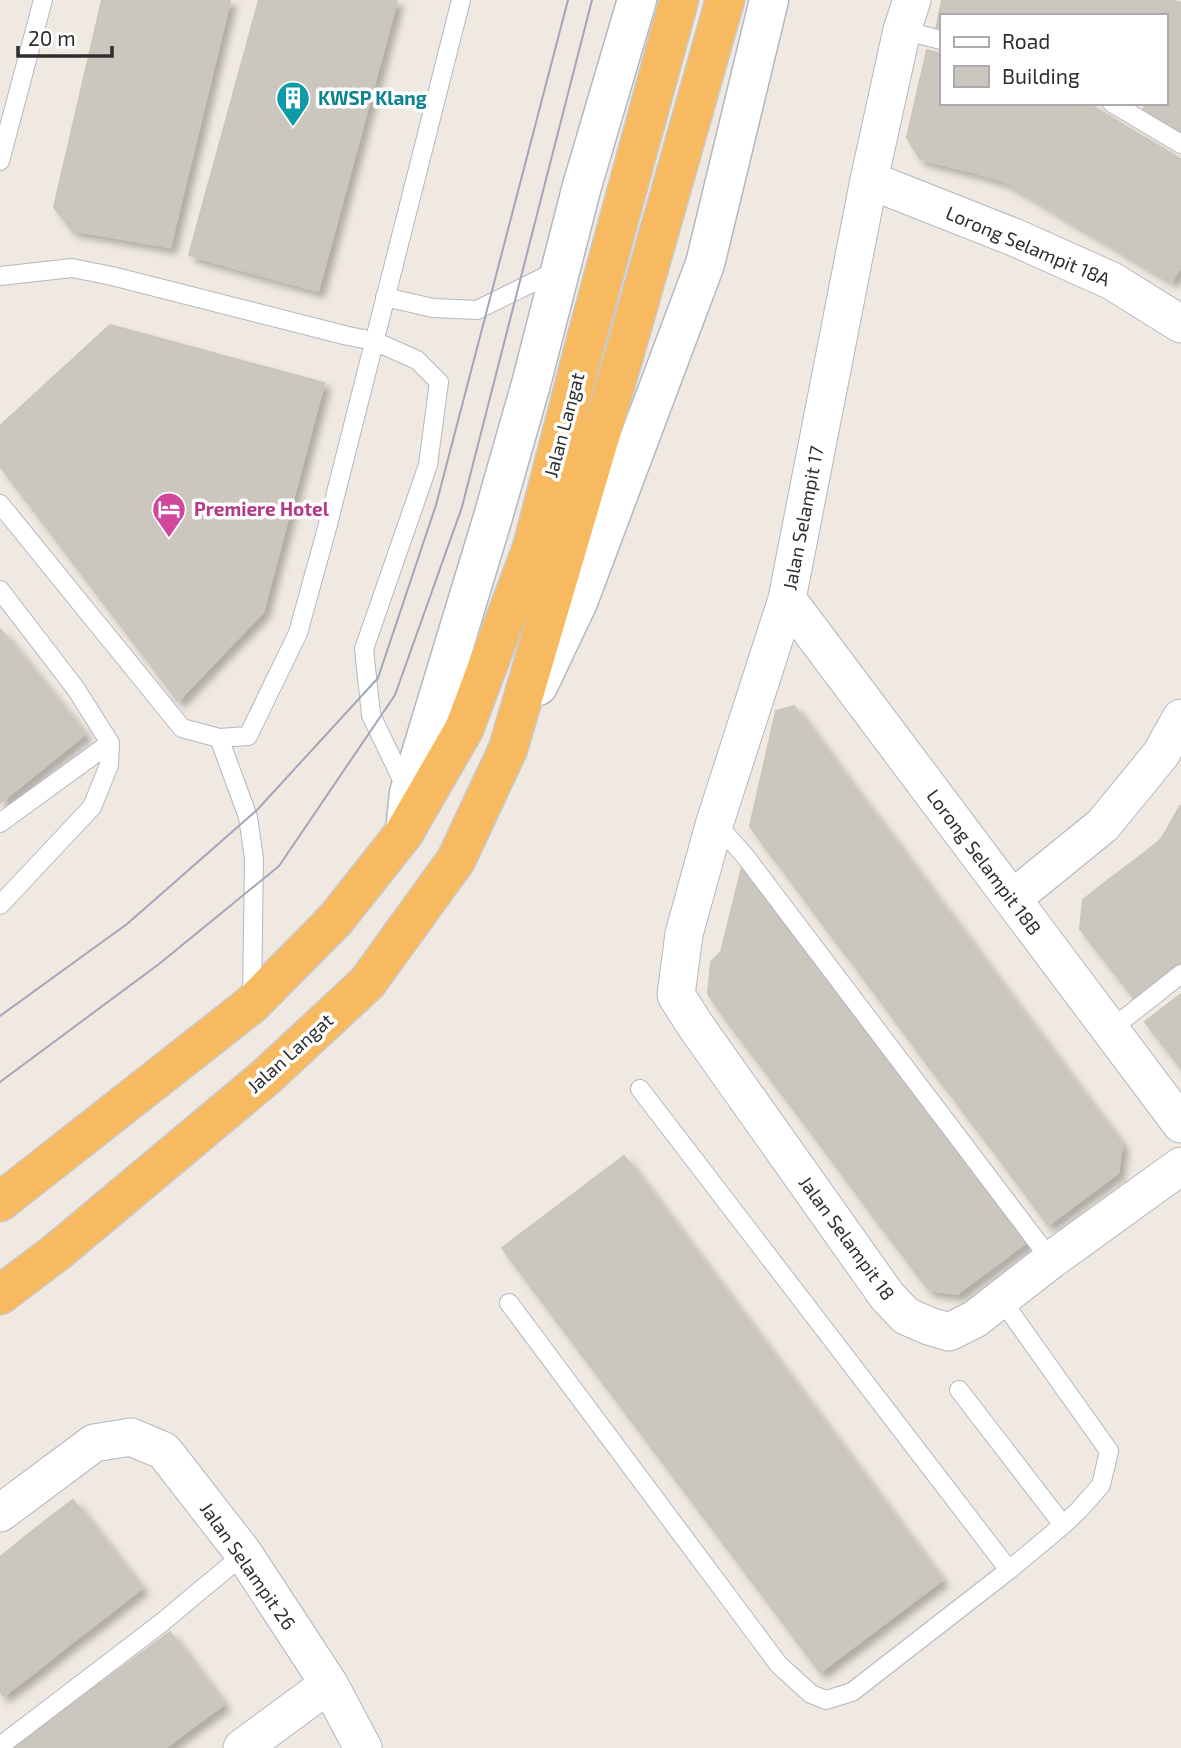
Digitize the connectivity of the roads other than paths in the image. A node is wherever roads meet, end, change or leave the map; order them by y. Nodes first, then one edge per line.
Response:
1 (43, 0) edge
2 (461, 0) edge
3 (637, 0) edge
4 (680, 0) edge
5 (725, 0) edge
6 (758, 0) edge
7 (769, 0) edge
8 (907, 15) edge
9 (940, 39) edge
10 (758, 45) junction
11 (1115, 105) edge
12 (1181, 144) edge
13 (0, 162) edge
14 (869, 180) junction
15 (561, 268) junction
16 (0, 276) edge
17 (385, 297) junction
18 (1181, 324) edge
19 (374, 341) junction
20 (0, 503) edge
21 (0, 590) edge
22 (787, 599) junction
23 (1181, 718) edge
24 (219, 738) junction
25 (110, 743) junction
26 (508, 749) junction
27 (409, 793) junction
28 (715, 822) junction
29 (0, 823) edge
30 (404, 833) junction
31 (1012, 899) junction
32 (0, 905) edge
33 (1181, 974) edge
34 (252, 1004) junction
35 (695, 1025) joint
36 (1110, 1030) junction
37 (640, 1089) dead end
38 (1181, 1124) edge
39 (1181, 1166) edge
40 (0, 1202) edge
41 (1051, 1260) junction
42 (0, 1294) edge
43 (1001, 1298) junction
44 (509, 1303) dead end
45 (959, 1390) dead end
46 (0, 1513) edge
47 (1063, 1525) junction
48 (244, 1554) junction
49 (1009, 1570) junction
50 (329, 1684) junction
51 (0, 1746) edge
52 (246, 1747) edge
53 (363, 1748) edge

1 - 13 lane
2 - 17 lane
3 - 15 main road
4 - 30 highway, Jalan Langat
5 - 26 highway, Jalan Langat
6 - 10 main road
7 - 10 main road, Jalan Langat
8 - 9 lane
8 - 14 street, Jalan Selampit 17
10 - 26 main road, Jalan Langat
11 - 12 lane
14 - 18 street, Lorong Selampit 18A
14 - 22 street, Jalan Selampit 17
15 - 17 lane
15 - 27 main road
16 - 19 lane
17 - 19 lane
19 - 24 lane
19 - 27 lane
20 - 24 lane
21 - 25 lane
22 - 28 street, Jalan Selampit 17
22 - 31 street, Lorong Selampit 18B
23 - 31 street
24 - 34 lane
25 - 29 lane
25 - 32 lane
26 - 42 highway, Jalan Langat
27 - 30 main road
28 - 35 street, Jalan Selampit 17
28 - 41 lane
30 - 34 highway, Jalan Langat
31 - 36 street, Lorong Selampit 18B
33 - 36 lane
34 - 40 highway, Jalan Langat
35 - 43 street, Jalan Selampit 18
36 - 38 street, Lorong Selampit 18B
37 - 49 lane
39 - 41 street, Jalan Selampit 18
41 - 43 street, Jalan Selampit 18
43 - 47 lane
44 - 49 lane
45 - 47 lane
46 - 48 street, Jalan Selampit 26
47 - 49 lane
48 - 50 street, Jalan Selampit 26
48 - 51 lane
50 - 52 street
50 - 53 street, Jalan Selampit 26

